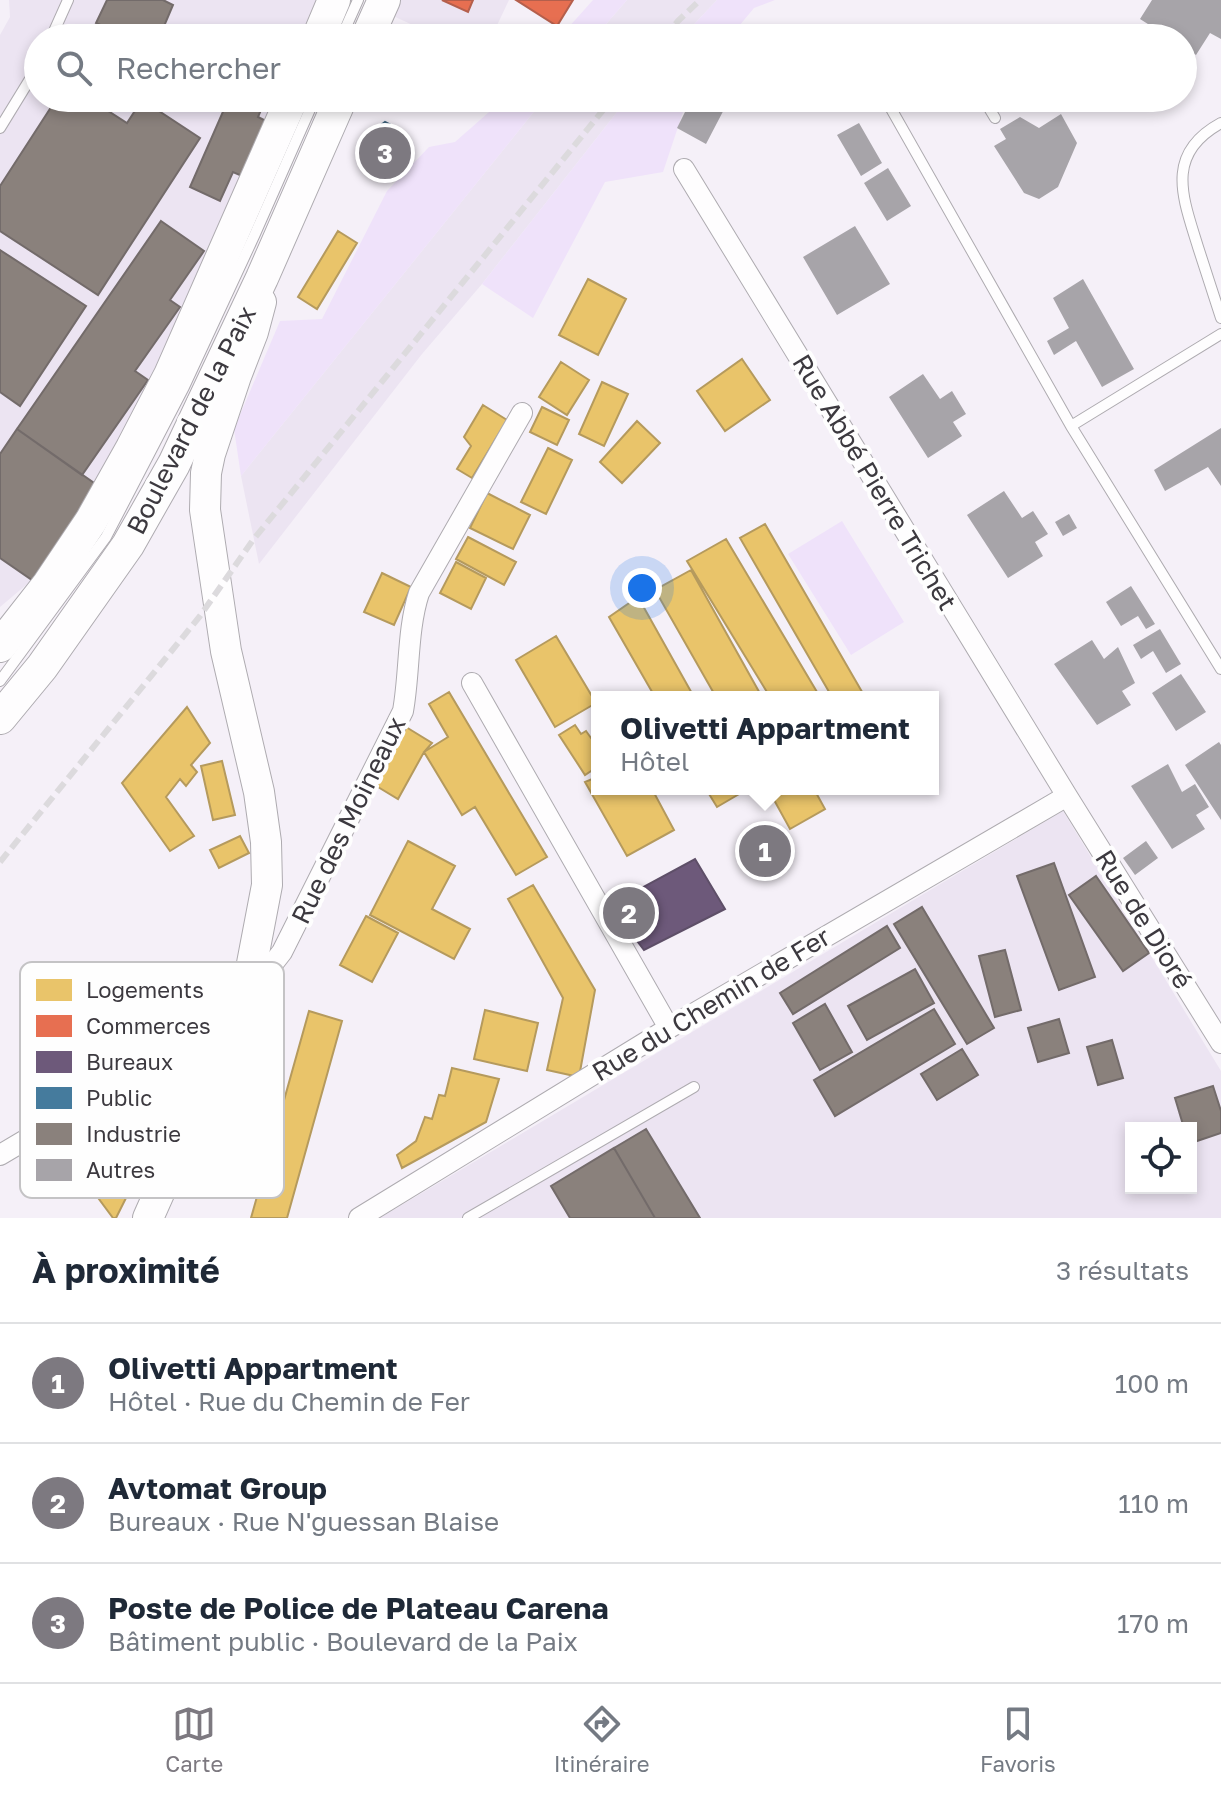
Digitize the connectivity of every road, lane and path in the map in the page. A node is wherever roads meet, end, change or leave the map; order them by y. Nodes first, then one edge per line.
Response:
1 (68, 0) edge
2 (358, 0) edge
3 (371, 0) edge
4 (384, 0) edge
5 (57, 24) edge
6 (350, 24) edge
7 (353, 24) edge
8 (356, 24) edge
9 (24, 89) edge
10 (286, 112) edge
11 (309, 112) edge
12 (335, 112) edge
13 (893, 112) edge
14 (991, 112) edge
15 (995, 118) dead end
16 (1221, 123) edge
17 (0, 128) edge
18 (684, 169) dead end
19 (262, 278) junction
20 (1221, 317) edge
21 (1221, 334) edge
22 (184, 387) junction
23 (522, 413) dead end
24 (1071, 426) junction
25 (91, 521) junction
26 (48, 585) junction
27 (0, 621) edge
28 (0, 646) edge
29 (1221, 669) edge
30 (0, 681) edge
31 (472, 683) dead end
32 (0, 718) edge
33 (1067, 796) junction
34 (252, 962) edge
35 (274, 962) edge
36 (669, 1028) junction
37 (1221, 1043) edge
38 (694, 1087) dead end
39 (20, 1143) edge
40 (0, 1155) edge
41 (157, 1198) edge
42 (148, 1218) edge
43 (359, 1218) edge
44 (468, 1218) edge

1 - 5 lane
2 - 6 lane
3 - 7 lane
4 - 8 main road
9 - 17 lane
10 - 25 main road, Boulevard de la Paix
11 - 22 lane, Boulevard de la Paix
12 - 19 main road, Boulevard de la Paix
13 - 24 lane
14 - 15 lane
16 - 20 lane
18 - 33 street, Rue Abbé Pierre Trichet
19 - 32 main road, Boulevard de la Paix
19 - 34 main road
21 - 24 lane
22 - 25 lane
22 - 30 lane, Boulevard de la Paix
23 - 35 street, Rue des Moineaux
24 - 29 lane
25 - 26 main road, Boulevard de la Paix
26 - 27 main road
26 - 28 main road, Boulevard de la Paix
31 - 36 street
33 - 36 street, Rue du Chemin de Fer
33 - 37 street, Rue de Dioré
36 - 43 street, Rue du Chemin de Fer
38 - 44 lane
39 - 40 street
41 - 42 main road

